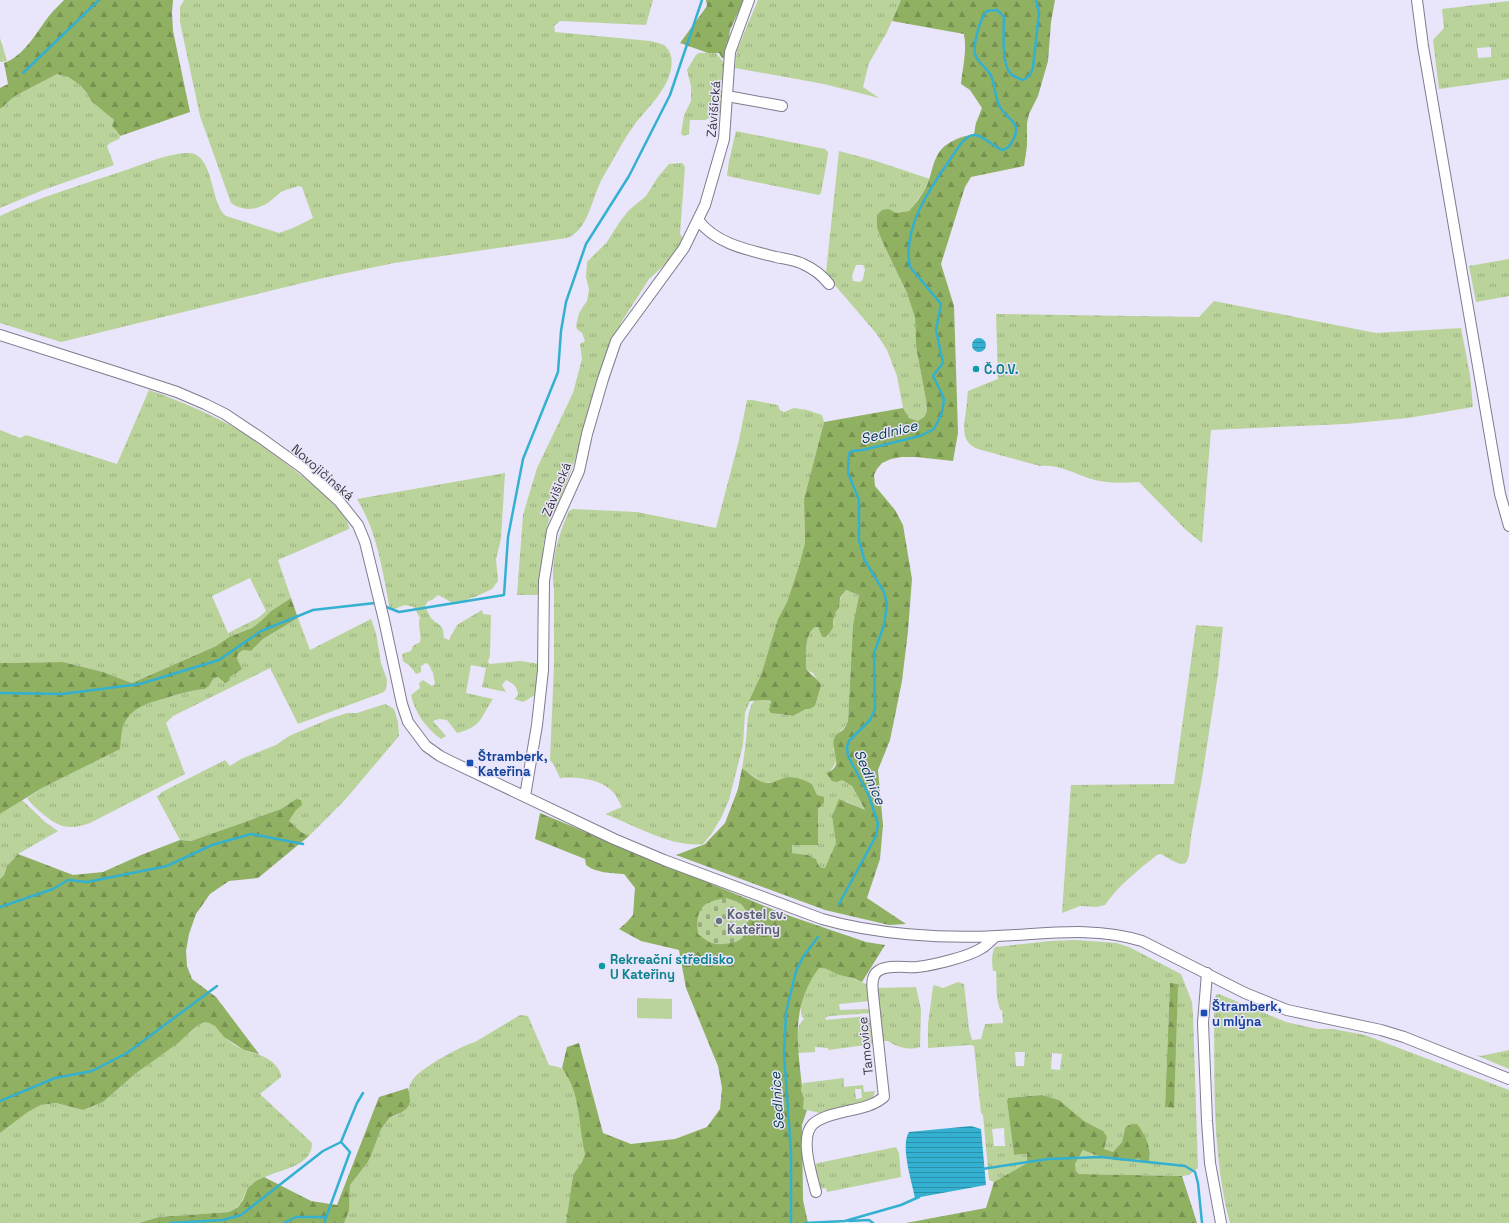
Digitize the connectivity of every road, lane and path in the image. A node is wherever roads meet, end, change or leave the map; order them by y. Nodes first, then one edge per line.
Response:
1 (749, 0) edge
2 (1417, 0) edge
3 (727, 96) junction
4 (782, 106) dead end
5 (698, 220) junction
6 (829, 284) dead end
7 (0, 336) edge
8 (1509, 526) edge
9 (525, 796) junction
10 (996, 936) junction
11 (1207, 973) junction
12 (1509, 1079) edge
13 (816, 1192) dead end
14 (1220, 1223) edge

1 - 3 street, Závišická
2 - 8 street
3 - 4 street
3 - 5 street, Závišická
5 - 6 street
5 - 9 street, Závišická
7 - 9 street, Novojičínská
9 - 10 street, Novojičínská
10 - 11 street, Novojičínská
10 - 13 street, Tamovice
11 - 12 street, Novojičínská
11 - 14 street

